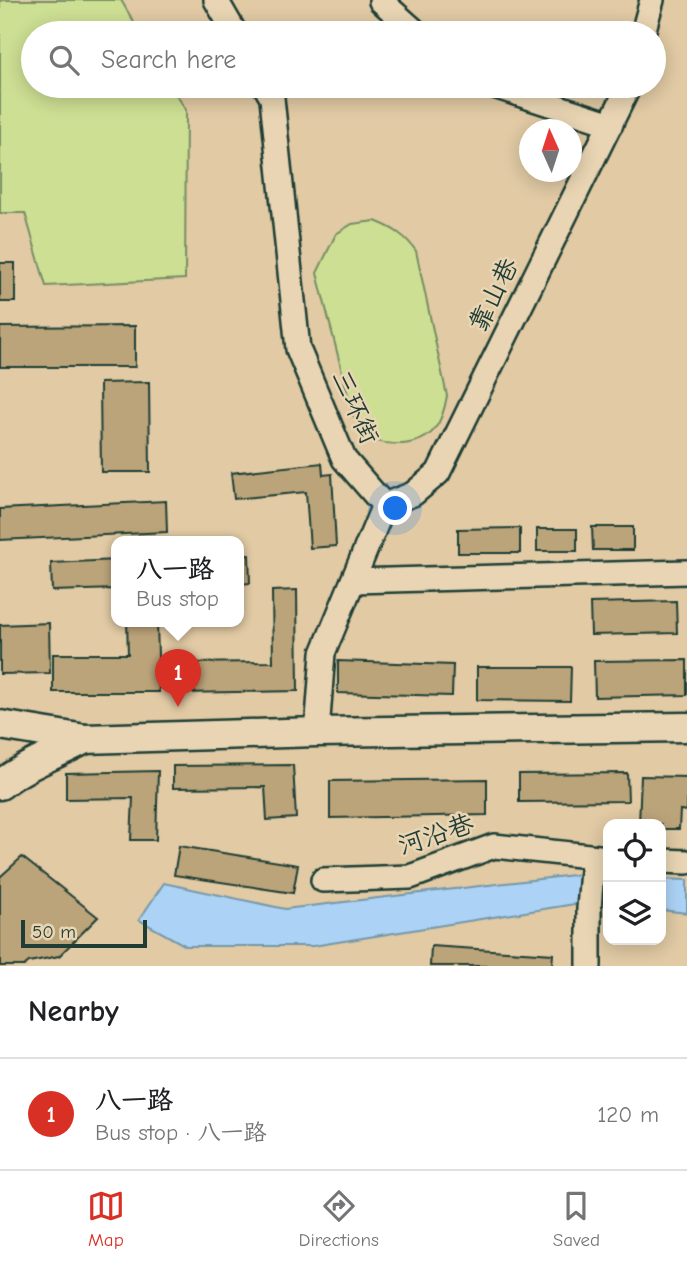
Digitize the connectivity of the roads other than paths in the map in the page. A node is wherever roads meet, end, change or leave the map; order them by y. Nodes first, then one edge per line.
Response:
1 (216, 0) edge
2 (652, 0) edge
3 (381, 1) edge
4 (228, 21) edge
5 (404, 21) edge
6 (646, 21) edge
7 (272, 98) edge
8 (531, 98) edge
9 (623, 98) edge
10 (611, 124) junction
11 (384, 505) junction
12 (687, 572) edge
13 (353, 581) junction
14 (0, 725) edge
15 (687, 727) edge
16 (317, 732) junction
17 (85, 739) junction
18 (0, 785) edge
19 (598, 861) edge
20 (666, 861) edge
21 (687, 862) edge
22 (323, 880) dead end
23 (589, 966) edge

1 - 4 street
2 - 6 street
3 - 5 street
7 - 11 street, 三环街
8 - 10 street
9 - 10 street, 靠山巷
10 - 11 street, 靠山巷
11 - 13 street
12 - 13 street
13 - 16 street
14 - 17 main road
15 - 16 main road
16 - 17 main road
17 - 18 main road
19 - 22 street, 河沿巷
19 - 23 street
20 - 21 street

